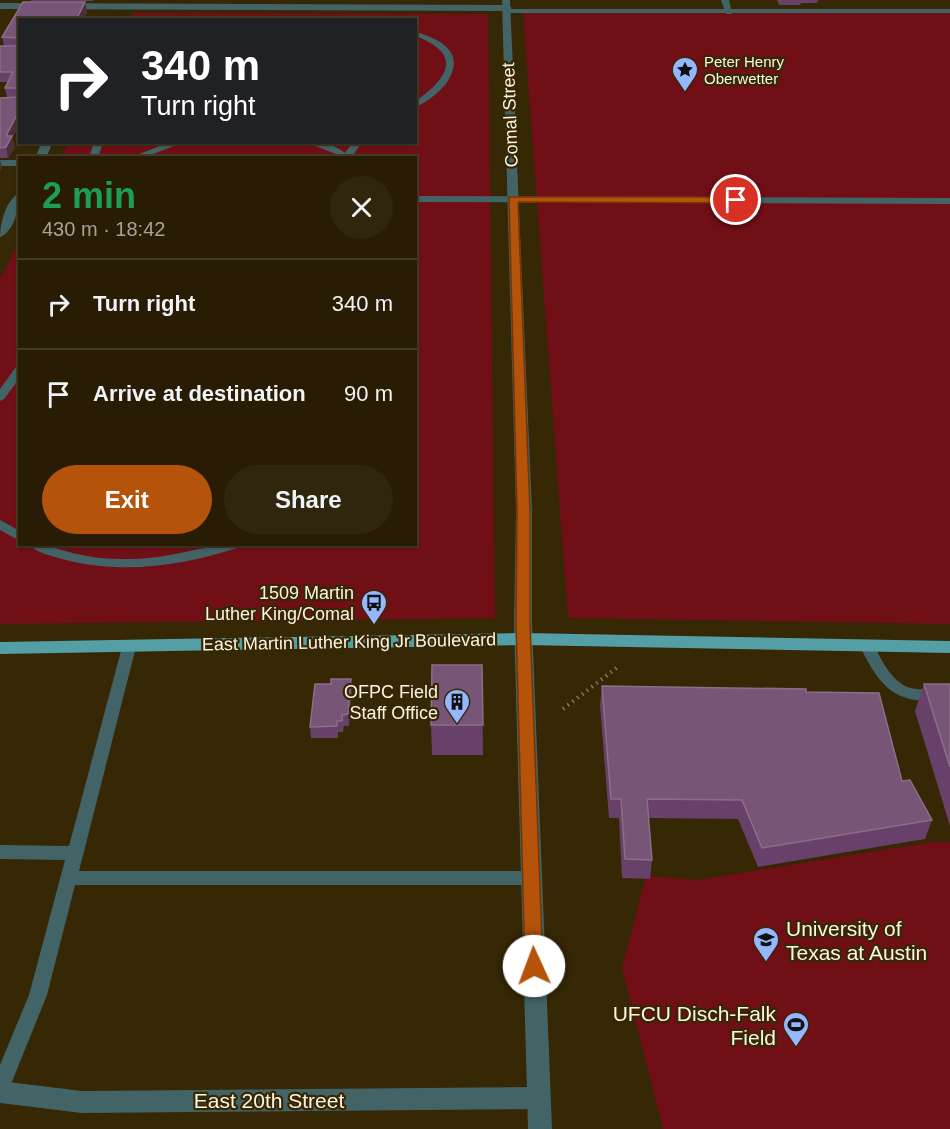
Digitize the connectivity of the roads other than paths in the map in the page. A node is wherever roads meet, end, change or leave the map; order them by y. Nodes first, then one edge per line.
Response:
1 (725, 0) edge
2 (120, 3) edge
3 (311, 4) edge
4 (0, 6) edge
5 (507, 6) edge
6 (950, 11) edge
7 (729, 12) junction
8 (112, 18) edge
9 (417, 35) edge
10 (417, 103) edge
11 (174, 144) edge
12 (315, 144) edge
13 (356, 144) edge
14 (139, 156) edge
15 (343, 156) edge
16 (347, 156) edge
17 (0, 163) edge
18 (18, 163) edge
19 (417, 199) edge
20 (18, 200) edge
21 (513, 200) junction
22 (950, 201) edge
23 (0, 232) edge
24 (18, 372) edge
25 (0, 397) edge
26 (0, 524) edge
27 (18, 536) edge
28 (39, 546) edge
29 (229, 546) edge
30 (523, 639) junction
31 (867, 645) junction
32 (129, 646) junction
33 (950, 647) edge
34 (0, 648) edge
35 (950, 694) edge
36 (0, 852) edge
37 (75, 853) junction
38 (68, 878) junction
39 (531, 878) junction
40 (0, 1090) edge
41 (538, 1098) junction
42 (540, 1129) edge

1 - 7 street
2 - 3 street
2 - 4 street
2 - 8 street
3 - 5 street
5 - 7 lane
5 - 21 street, Comal Street
6 - 7 lane
9 - 10 lane
11 - 14 lane
12 - 15 lane
13 - 16 lane
17 - 18 lane
19 - 21 lane
20 - 23 street
21 - 22 lane
21 - 30 street, Comal Street
24 - 25 lane
26 - 27 lane
28 - 29 lane
30 - 31 main road, East Martin Luther King Jr Boulevard
30 - 32 main road, East Martin Luther King Jr Boulevard
30 - 39 street, Comal Street
31 - 33 main road, East Martin Luther King Jr Boulevard
31 - 35 lane
32 - 34 main road, East Martin Luther King Jr Boulevard
32 - 37 lane
36 - 37 lane
37 - 38 lane
38 - 39 lane
38 - 40 lane
39 - 41 street, Comal Street
40 - 41 street, East 20th Street
41 - 42 street, Comal Street

